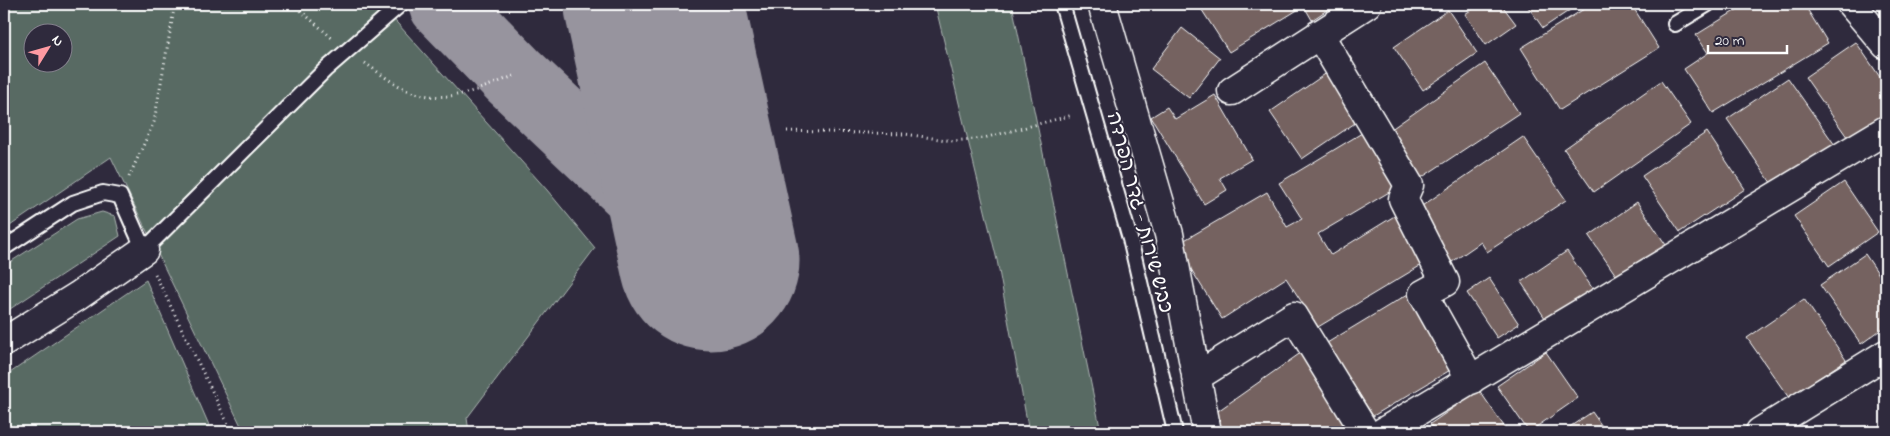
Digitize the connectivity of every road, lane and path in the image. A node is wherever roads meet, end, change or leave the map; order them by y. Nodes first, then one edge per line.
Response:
1 (175, 4) edge
2 (293, 4) edge
3 (401, 4) edge
4 (1062, 4) edge
5 (1102, 4) edge
6 (1366, 4) edge
7 (1708, 4) edge
8 (1850, 4) edge
9 (1675, 24) dead end
10 (1319, 34) junction
11 (1886, 45) edge
12 (346, 51) junction
13 (514, 76) dead end
14 (1232, 91) dead end
15 (1092, 111) junction
16 (1886, 130) edge
17 (787, 131) dead end
18 (120, 196) junction
19 (4, 248) edge
20 (144, 250) junction
21 (4, 342) edge
22 (1886, 354) edge
23 (1196, 377) junction
24 (1471, 380) junction
25 (232, 432) edge
26 (1175, 432) edge
27 (1207, 432) edge
28 (1365, 432) edge
29 (1383, 432) edge
30 (1760, 432) edge

1 - 18 path
2 - 12 path
3 - 12 lane
4 - 15 lane, כביש שירות - גדר הפרדה
5 - 23 street
6 - 10 street
7 - 9 lane
8 - 11 street
10 - 14 street
10 - 24 street
12 - 13 path
12 - 20 lane
15 - 17 path
15 - 26 lane, כביש שירות - גדר הפרדה
16 - 24 street
18 - 19 lane
18 - 20 lane
20 - 21 street
20 - 25 path
22 - 30 street
23 - 27 street
23 - 28 street
24 - 29 street

